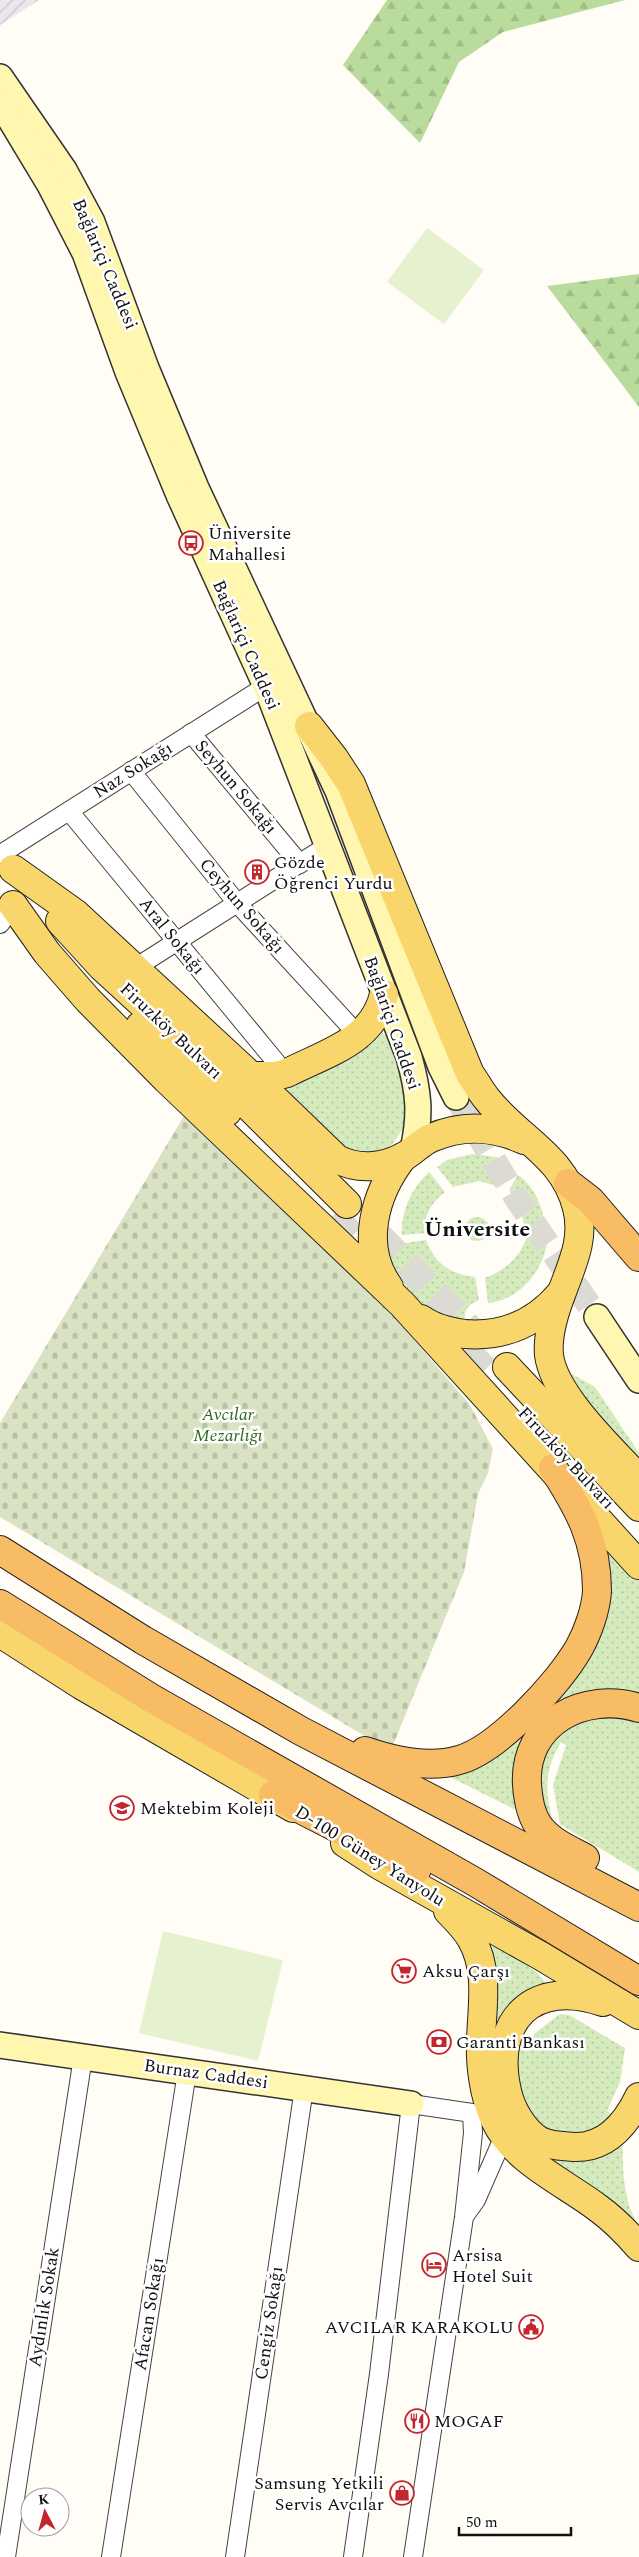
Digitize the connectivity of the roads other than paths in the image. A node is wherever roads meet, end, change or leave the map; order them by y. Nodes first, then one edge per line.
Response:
1 (0, 77) edge
2 (0, 102) edge
3 (120, 322) junction
4 (266, 686) junction
5 (309, 726) junction
6 (191, 733) junction
7 (131, 771) junction
8 (69, 811) junction
9 (327, 846) junction
10 (300, 864) junction
11 (4, 883) edge
12 (237, 903) junction
13 (177, 942) junction
14 (135, 968) junction
15 (384, 994) junction
16 (359, 1036) junction
17 (276, 1062) dead end
18 (251, 1076) junction
19 (456, 1097) tunnel mouth
20 (534, 1145) junction
21 (408, 1154) junction
22 (568, 1183) junction
23 (639, 1257) edge
24 (562, 1291) junction
25 (402, 1304) junction
26 (597, 1316) tunnel mouth
27 (639, 1380) edge
28 (553, 1468) junction
29 (639, 1479) edge
30 (639, 1507) edge
31 (639, 1537) edge
32 (0, 1550) edge
33 (639, 1565) edge
34 (0, 1604) edge
35 (0, 1633) edge
36 (639, 1708) edge
37 (301, 1731) junction
38 (274, 1795) junction
39 (433, 1896) junction
40 (639, 1903) edge
41 (639, 1907) edge
42 (583, 1948) junction
43 (639, 1981) edge
44 (638, 2014) edge
45 (0, 2045) edge
46 (83, 2057) junction
47 (187, 2072) junction
48 (304, 2088) junction
49 (639, 2097) edge
50 (412, 2104) junction
51 (504, 2136) junction
52 (464, 2217) junction
53 (639, 2247) edge
54 (6, 2557) edge
55 (111, 2557) edge
56 (235, 2557) edge
57 (352, 2557) edge
58 (413, 2557) edge

1 - 3 main road, Bağlariçi Caddesi
2 - 3 main road, Bağlariçi Caddesi
3 - 4 main road, Bağlariçi Caddesi
3 - 5 main road, Bağlariçi Caddesi
4 - 6 street, Naz Sokağı
4 - 9 main road, Bağlariçi Caddesi
5 - 19 main road, Bağlariçi Caddesi
5 - 20 main road
6 - 7 street, Naz Sokağı
6 - 10 street, Seyhun Sokağı
7 - 8 street, Naz Sokağı
7 - 12 street, Ceyhun Sokağı
8 - 11 street, Naz Sokağı
8 - 13 street, Aral Sokağı
9 - 10 street
9 - 15 main road, Bağlariçi Caddesi
10 - 12 street
11 - 11 main road, Firuzköy Bulvarı
11 - 14 main road
11 - 25 main road
12 - 13 street
12 - 16 street, Ceyhun Sokağı
13 - 14 street
13 - 17 street, Aral Sokağı
14 - 18 main road
15 - 16 main road
15 - 21 main road, Bağlariçi Caddesi
16 - 18 main road
18 - 21 main road
20 - 21 main road
20 - 22 main road
21 - 25 main road
22 - 23 highway
22 - 24 main road
24 - 25 main road
24 - 29 main road
25 - 28 main road
26 - 27 main road
28 - 33 main road
28 - 37 highway
30 - 31 main road, Firuzköy Bulvarı
32 - 37 highway
34 - 42 highway
35 - 38 main road, D-100 Güney Yanyolu
36 - 40 highway
37 - 41 highway
38 - 39 main road, D-100 Güney Yanyolu
38 - 42 highway
39 - 44 main road, D-100 Güney Yanyolu
39 - 51 main road
42 - 43 highway
44 - 49 main road
45 - 46 main road, Burnaz Caddesi
46 - 47 main road, Burnaz Caddesi
46 - 54 street, Aydınlık Sokak
47 - 48 main road, Burnaz Caddesi
47 - 55 street, Afacan Sokağı
48 - 50 main road, Burnaz Caddesi
48 - 56 street, Cengiz Sokağı
50 - 52 street
50 - 57 street
51 - 52 street
51 - 53 main road
52 - 58 street

